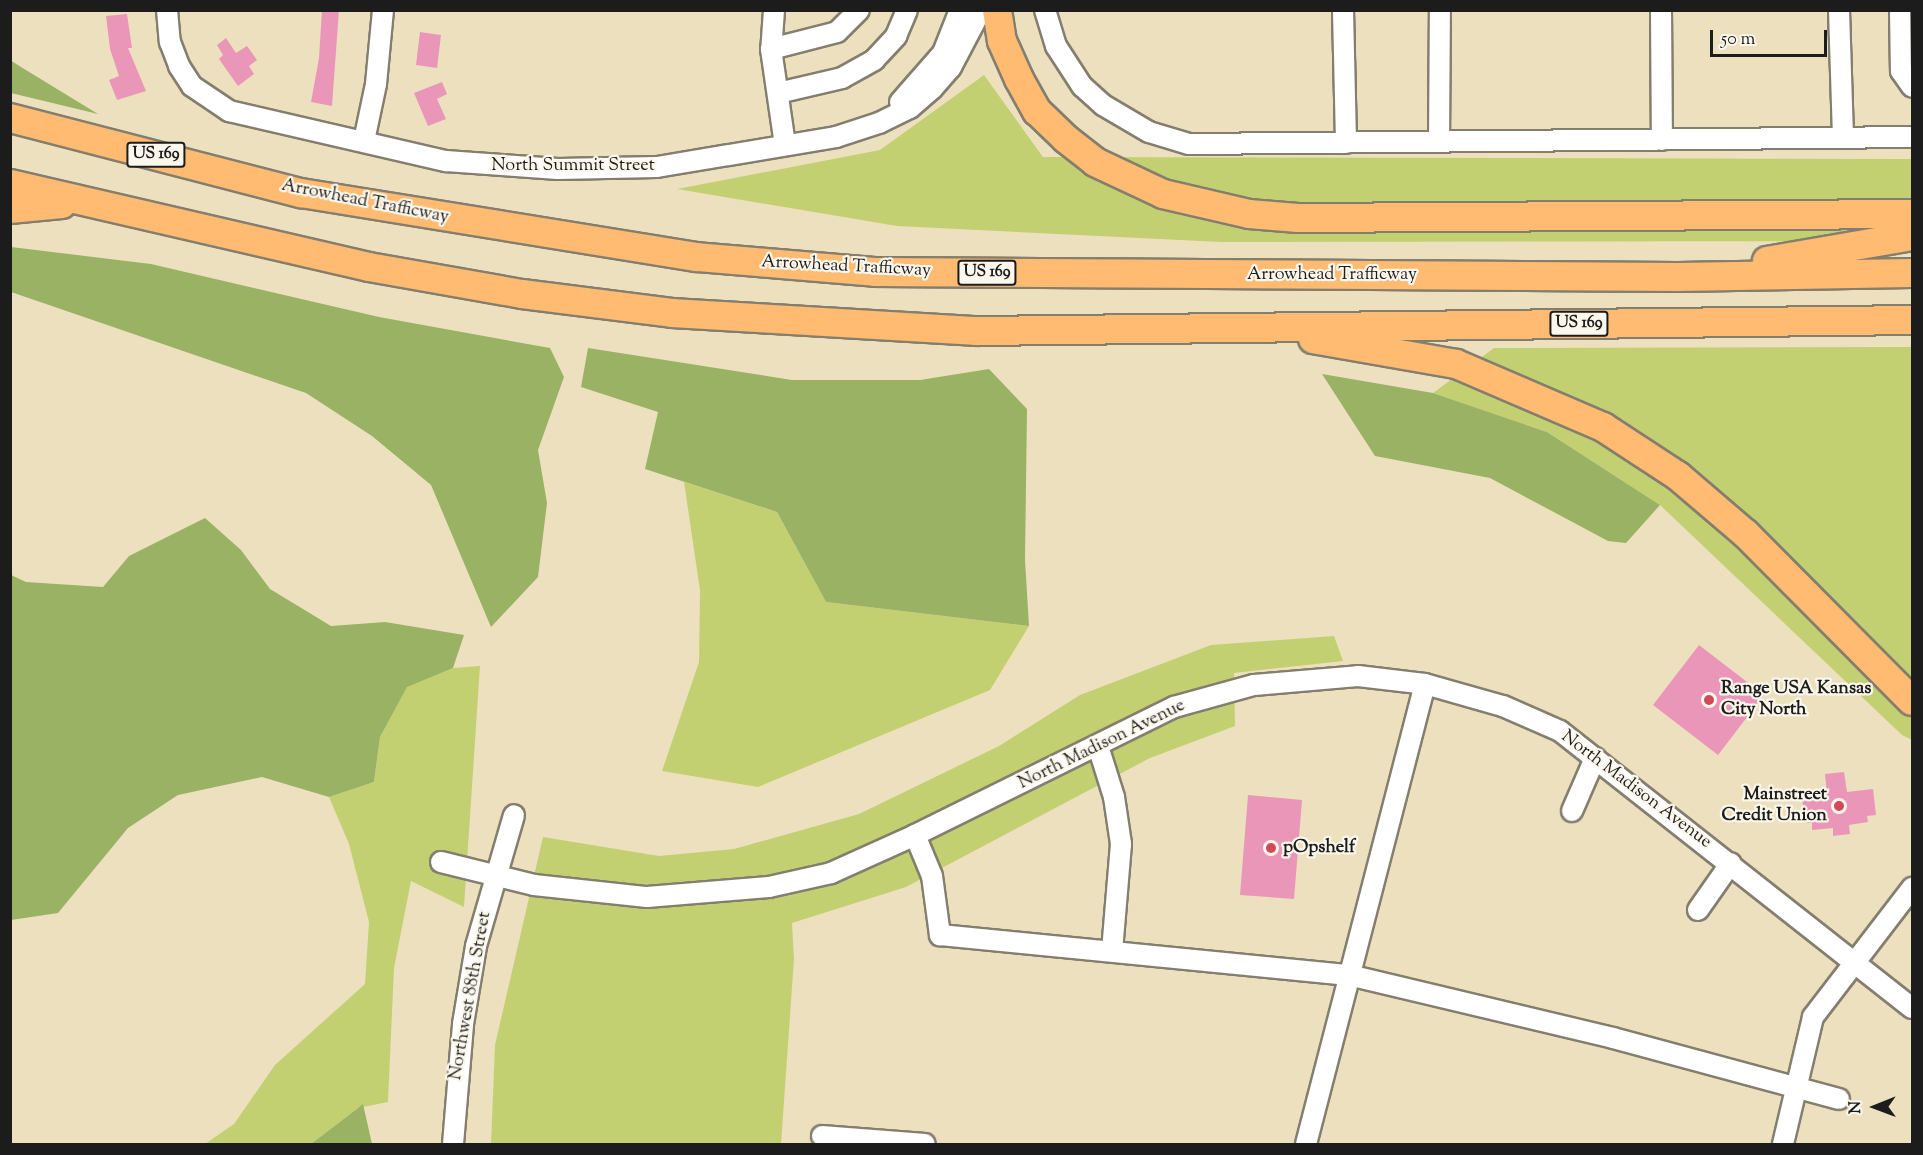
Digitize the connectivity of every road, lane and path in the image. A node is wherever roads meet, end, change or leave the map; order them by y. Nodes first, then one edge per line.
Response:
1 (167, 10) edge
2 (383, 10) edge
3 (774, 10) edge
4 (859, 10) edge
5 (908, 10) edge
6 (960, 10) edge
7 (981, 10) edge
8 (997, 10) edge
9 (1045, 10) edge
10 (1343, 10) edge
11 (1440, 10) edge
12 (1662, 10) edge
13 (1839, 10) edge
14 (1900, 10) edge
15 (771, 49) junction
16 (1912, 87) edge
17 (778, 93) junction
18 (10, 118) edge
19 (879, 123) junction
20 (1912, 137) edge
21 (1843, 138) junction
22 (1662, 140) junction
23 (364, 141) junction
24 (1439, 142) junction
25 (1346, 143) junction
26 (785, 145) junction
27 (10, 184) edge
28 (84, 202) junction
29 (10, 209) edge
30 (1912, 214) edge
31 (1912, 236) edge
32 (1912, 273) edge
33 (1678, 277) junction
34 (1912, 320) edge
35 (1246, 328) junction
36 (1425, 684) junction
37 (1912, 700) edge
38 (1098, 746) junction
39 (1595, 758) junction
40 (1572, 811) dead end
41 (513, 815) dead end
42 (915, 835) junction
43 (441, 862) dead end
44 (1731, 863) junction
45 (495, 875) junction
46 (1912, 888) edge
47 (1698, 910) dead end
48 (1112, 951) junction
49 (1855, 962) junction
50 (1349, 975) junction
51 (1912, 1008) edge
52 (1797, 1089) junction
53 (1839, 1099) dead end
54 (822, 1136) dead end
55 (453, 1144) edge
56 (925, 1144) edge
57 (1306, 1144) edge
58 (1783, 1144) edge

1 - 23 street, North Summit Street
2 - 23 street
3 - 15 street
4 - 15 street
5 - 17 street
6 - 19 street, North Summit Street
7 - 19 street, North Summit Street
8 - 30 highway
9 - 25 street
10 - 25 street
11 - 24 street
12 - 22 street
13 - 21 street
14 - 16 street
15 - 17 street
17 - 26 street
18 - 33 highway, Arrowhead Trafficway / US 169
19 - 26 street, North Summit Street
20 - 21 street
21 - 22 street
22 - 24 street
23 - 26 street, North Summit Street
24 - 25 street
27 - 28 highway, US 169
28 - 29 highway
28 - 35 highway, US 169
31 - 33 highway
32 - 33 highway, Arrowhead Trafficway / US 169
34 - 35 highway, US 169
35 - 37 highway
36 - 38 street, North Madison Avenue
36 - 39 street, North Madison Avenue
36 - 50 street
38 - 42 street, North Madison Avenue
38 - 48 street
39 - 40 street
39 - 44 street, North Madison Avenue
41 - 45 street, Northwest 88th Street
42 - 45 street, North Madison Avenue
42 - 48 street
43 - 45 street, North Madison Avenue
44 - 47 street
44 - 49 street, North Madison Avenue
45 - 55 street, Northwest 88th Street
46 - 49 street
48 - 50 street
49 - 51 street, North Madison Avenue
49 - 52 street
50 - 52 street
50 - 57 street
52 - 53 street
52 - 58 street
54 - 56 street

